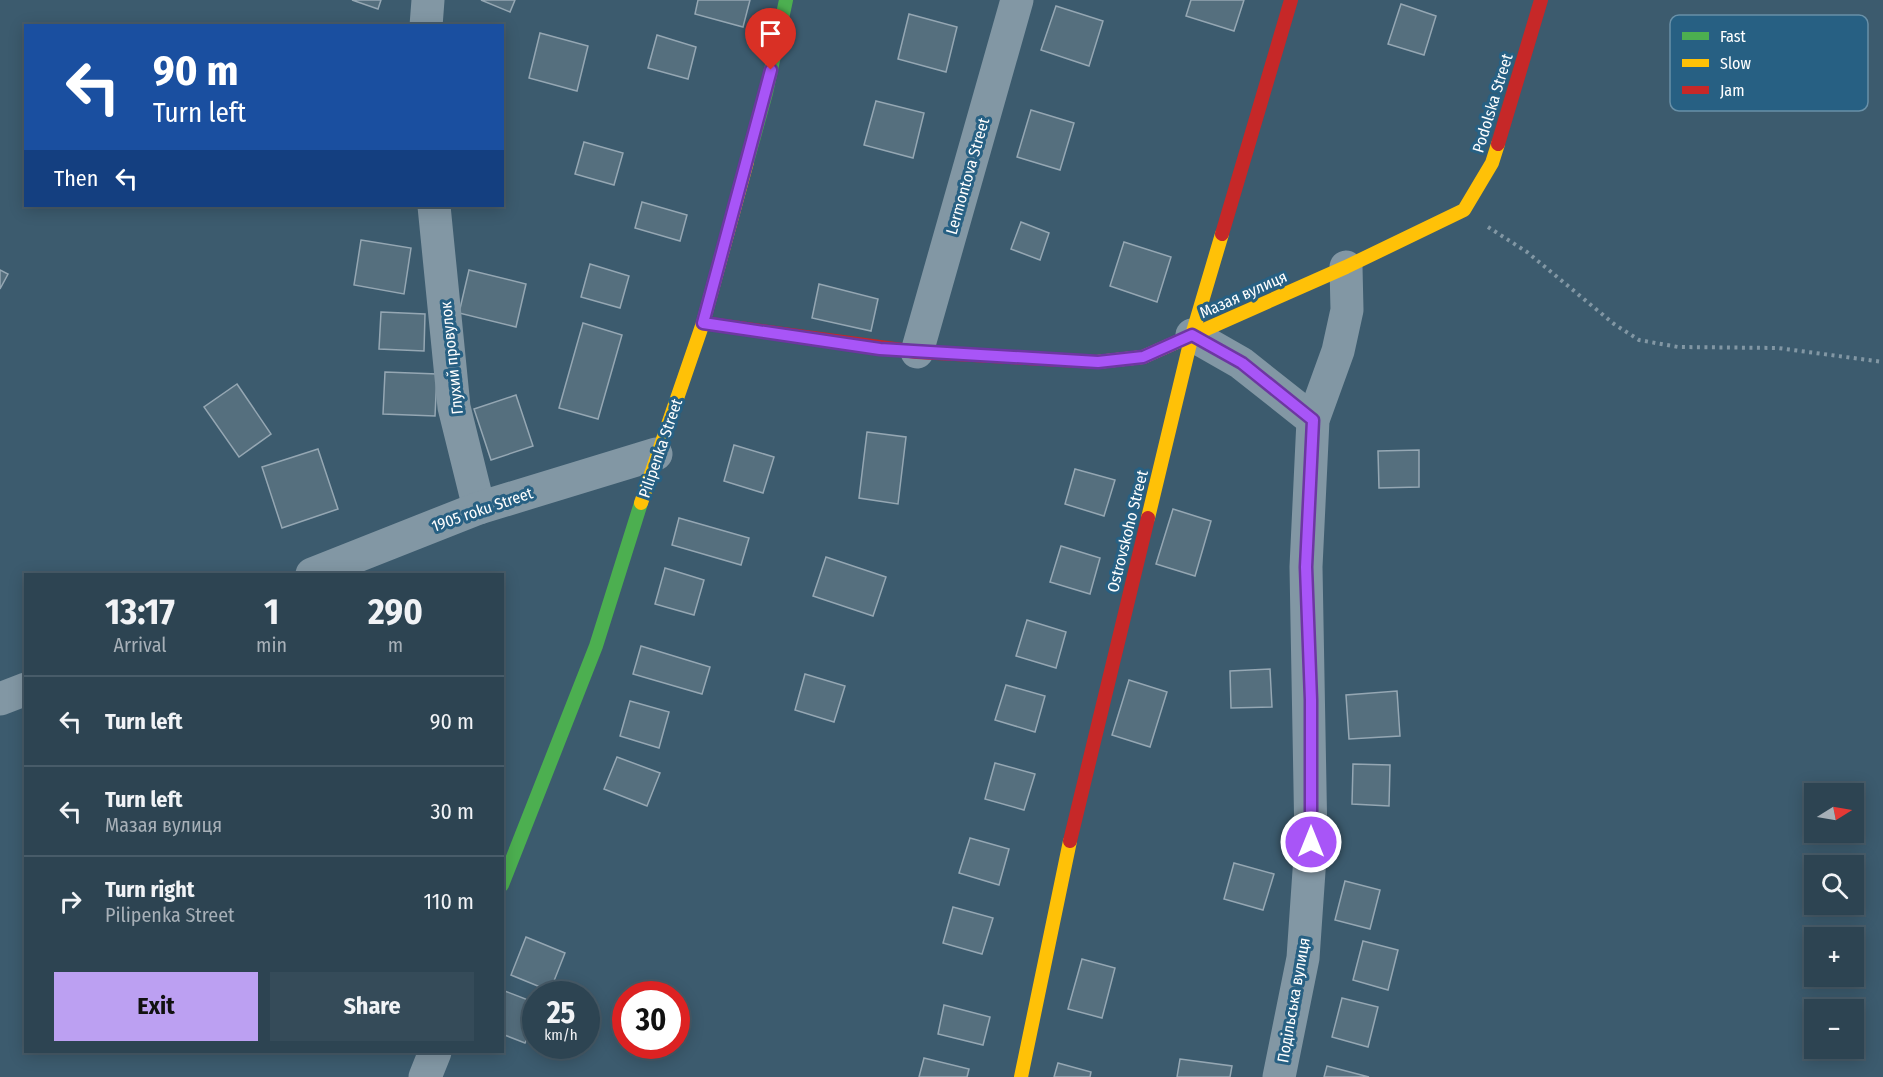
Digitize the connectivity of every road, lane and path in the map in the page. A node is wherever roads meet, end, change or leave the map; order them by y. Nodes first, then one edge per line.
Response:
1 (428, 0) edge
2 (786, 0) edge
3 (1017, 0) edge
4 (1291, 0) edge
5 (1540, 0) edge
6 (426, 24) edge
7 (434, 207) edge
8 (1464, 210) junction
9 (1346, 267) junction
10 (703, 323) junction
11 (1192, 335) junction
12 (917, 352) junction
13 (1883, 362) edge
14 (1313, 420) junction
15 (656, 454) junction
16 (478, 508) junction
17 (315, 573) edge
18 (24, 690) edge
19 (0, 699) edge
20 (504, 880) edge
21 (435, 1053) edge
22 (425, 1077) edge
23 (1021, 1077) edge
24 (1280, 1077) edge

1 - 6 street
2 - 10 street, Pilipenka Street
3 - 12 street, Lermontova Street
4 - 11 street, Ostrovskoho Street
5 - 8 street, Podolska Street
7 - 16 street, Глухий провулок
8 - 9 street, Мазая вулиця
8 - 13 path
9 - 11 street, Мазая вулиця
9 - 14 street, Подільська вулиця
10 - 12 street, Мазая вулиця
10 - 15 street, Pilipenka Street
11 - 12 street, Мазая вулиця
11 - 14 street
11 - 23 street, Ostrovskoho Street
14 - 24 street, Подільська вулиця
15 - 16 street, 1905 roku Street
15 - 20 street, Pilipenka Street
16 - 17 street, 1905 roku Street
18 - 19 street
21 - 22 street

